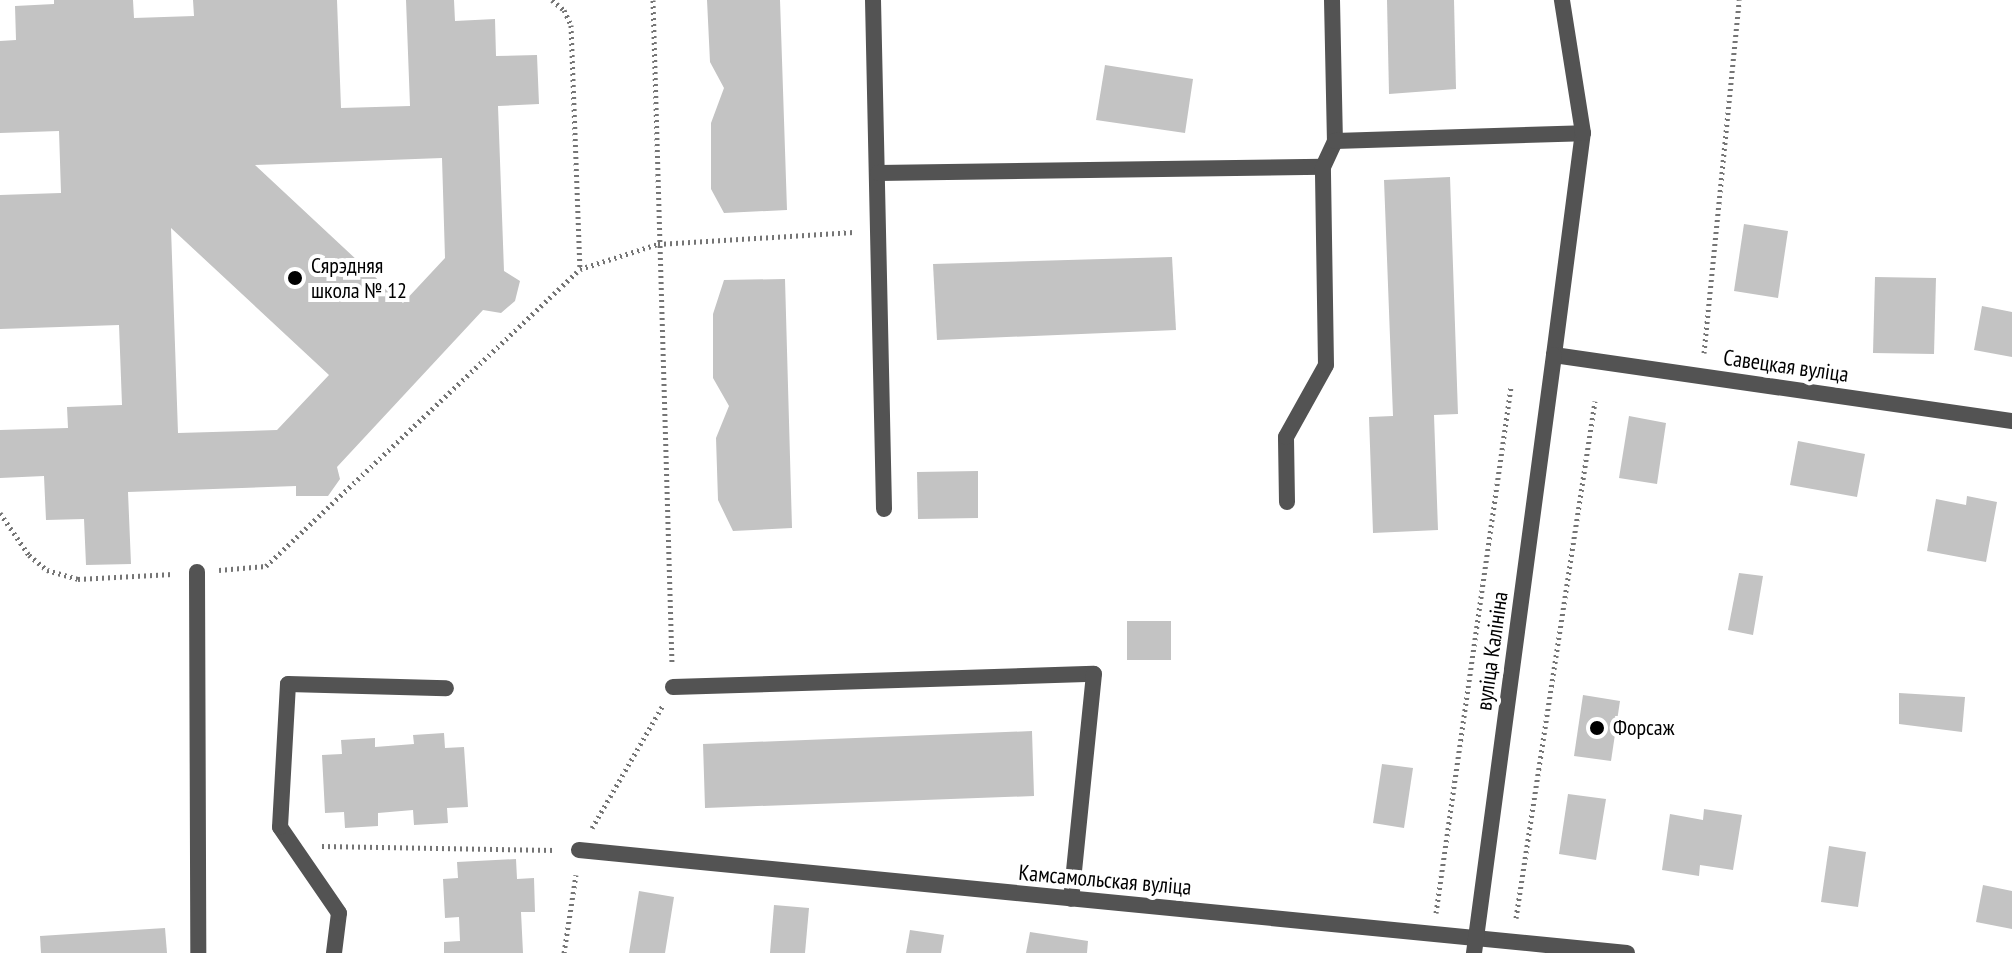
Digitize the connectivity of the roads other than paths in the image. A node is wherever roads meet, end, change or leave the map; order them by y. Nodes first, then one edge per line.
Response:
1 (873, 0) edge
2 (1332, 0) edge
3 (1562, 0) edge
4 (1583, 133) junction
5 (1335, 141) junction
6 (1323, 167) junction
7 (878, 173) junction
8 (1554, 355) junction
9 (2012, 421) edge
10 (1287, 502) dead end
11 (884, 509) dead end
12 (197, 572) road end
13 (673, 687) road end
14 (446, 688) dead end
15 (579, 850) road end
16 (1071, 899) junction
17 (1475, 945) edge
18 (198, 953) edge
19 (334, 953) edge
20 (1627, 953) edge

1 - 7 street
2 - 5 street
3 - 4 street, вуліца Калініна
4 - 5 street
4 - 8 street, вуліца Калініна
5 - 6 street
6 - 7 street
6 - 10 street
7 - 11 street
8 - 9 street, Савецкая вуліца
8 - 17 street, вуліца Калініна
12 - 18 street
13 - 16 street
14 - 19 street
15 - 16 street, Камсамольская вуліца
16 - 17 street, Камсамольская вуліца
17 - 20 street, Камсамольская вуліца

